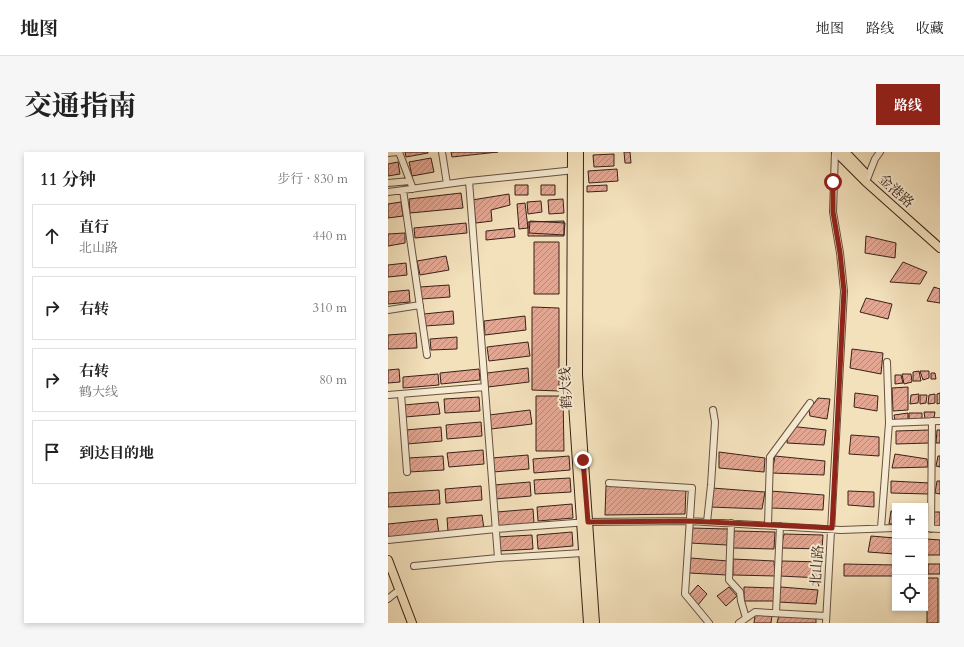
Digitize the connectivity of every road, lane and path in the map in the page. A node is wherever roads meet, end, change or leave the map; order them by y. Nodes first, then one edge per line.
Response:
1 (398, 152) edge
2 (442, 152) edge
3 (572, 152) edge
4 (579, 152) edge
5 (836, 152) edge
6 (845, 152) edge
7 (880, 152) edge
8 (388, 153) edge
9 (575, 170) junction
10 (859, 171) junction
11 (867, 179) junction
12 (410, 181) junction
13 (469, 181) junction
14 (388, 183) edge
15 (447, 184) junction
16 (413, 189) junction
17 (403, 190) junction
18 (388, 192) edge
19 (940, 241) edge
20 (940, 248) edge
21 (420, 305) junction
22 (388, 310) edge
23 (426, 355) dead end
24 (887, 362) dead end
25 (485, 387) junction
26 (401, 394) junction
27 (388, 395) edge
28 (810, 403) dead end
29 (713, 410) dead end
30 (932, 421) junction
31 (940, 422) edge
32 (889, 423) junction
33 (407, 472) dead end
34 (609, 483) dead end
35 (689, 521) junction
36 (707, 522) junction
37 (584, 523) junction
38 (732, 523) junction
39 (768, 525) junction
40 (780, 526) junction
41 (496, 528) junction
42 (832, 528) junction
43 (881, 528) junction
44 (892, 528) edge
45 (928, 528) edge
46 (940, 529) edge
47 (388, 540) edge
48 (583, 553) junction
49 (498, 558) junction
50 (388, 560) edge
51 (414, 566) dead end
52 (400, 590) junction
53 (388, 599) edge
54 (776, 613) junction
55 (826, 616) junction
56 (746, 618) junction
57 (412, 623) edge
58 (588, 623) edge
59 (595, 623) edge
60 (709, 623) edge
61 (739, 623) edge
62 (826, 623) edge

1 - 8 street
1 - 12 street
2 - 15 street
3 - 9 main road, 鹤大线
4 - 9 main road, 鹤大线
5 - 10 main road, 金港路
5 - 42 street, 北山路
6 - 10 main road, 金港路
7 - 11 street
9 - 13 street
9 - 37 main road, 鹤大线
10 - 11 main road, 金港路
11 - 19 main road, 金港路
11 - 20 main road, 金港路
12 - 14 street
12 - 16 street
13 - 15 street
13 - 25 street
15 - 16 street
16 - 17 street
17 - 18 street
17 - 21 street
21 - 22 street
21 - 23 street
24 - 32 street
25 - 26 street
25 - 41 street
26 - 27 street
26 - 33 street
28 - 39 street
29 - 36 street
30 - 31 street
30 - 32 street
30 - 45 street
32 - 43 street
34 - 35 street
35 - 36 street
35 - 37 street
35 - 60 street
36 - 38 street
37 - 41 street
37 - 48 main road, 鹤大线
37 - 59 main road, 鹤大线
38 - 39 street
38 - 56 street
39 - 40 street
40 - 42 street
40 - 54 street
41 - 47 street
41 - 49 street
42 - 43 street
42 - 55 street, 北山路
43 - 44 street
45 - 46 street
48 - 49 street
48 - 58 main road, 鹤大线
49 - 51 street
50 - 52 main road
52 - 53 street
52 - 57 main road
54 - 55 street
54 - 56 street
55 - 62 street, 北山路
56 - 61 street

